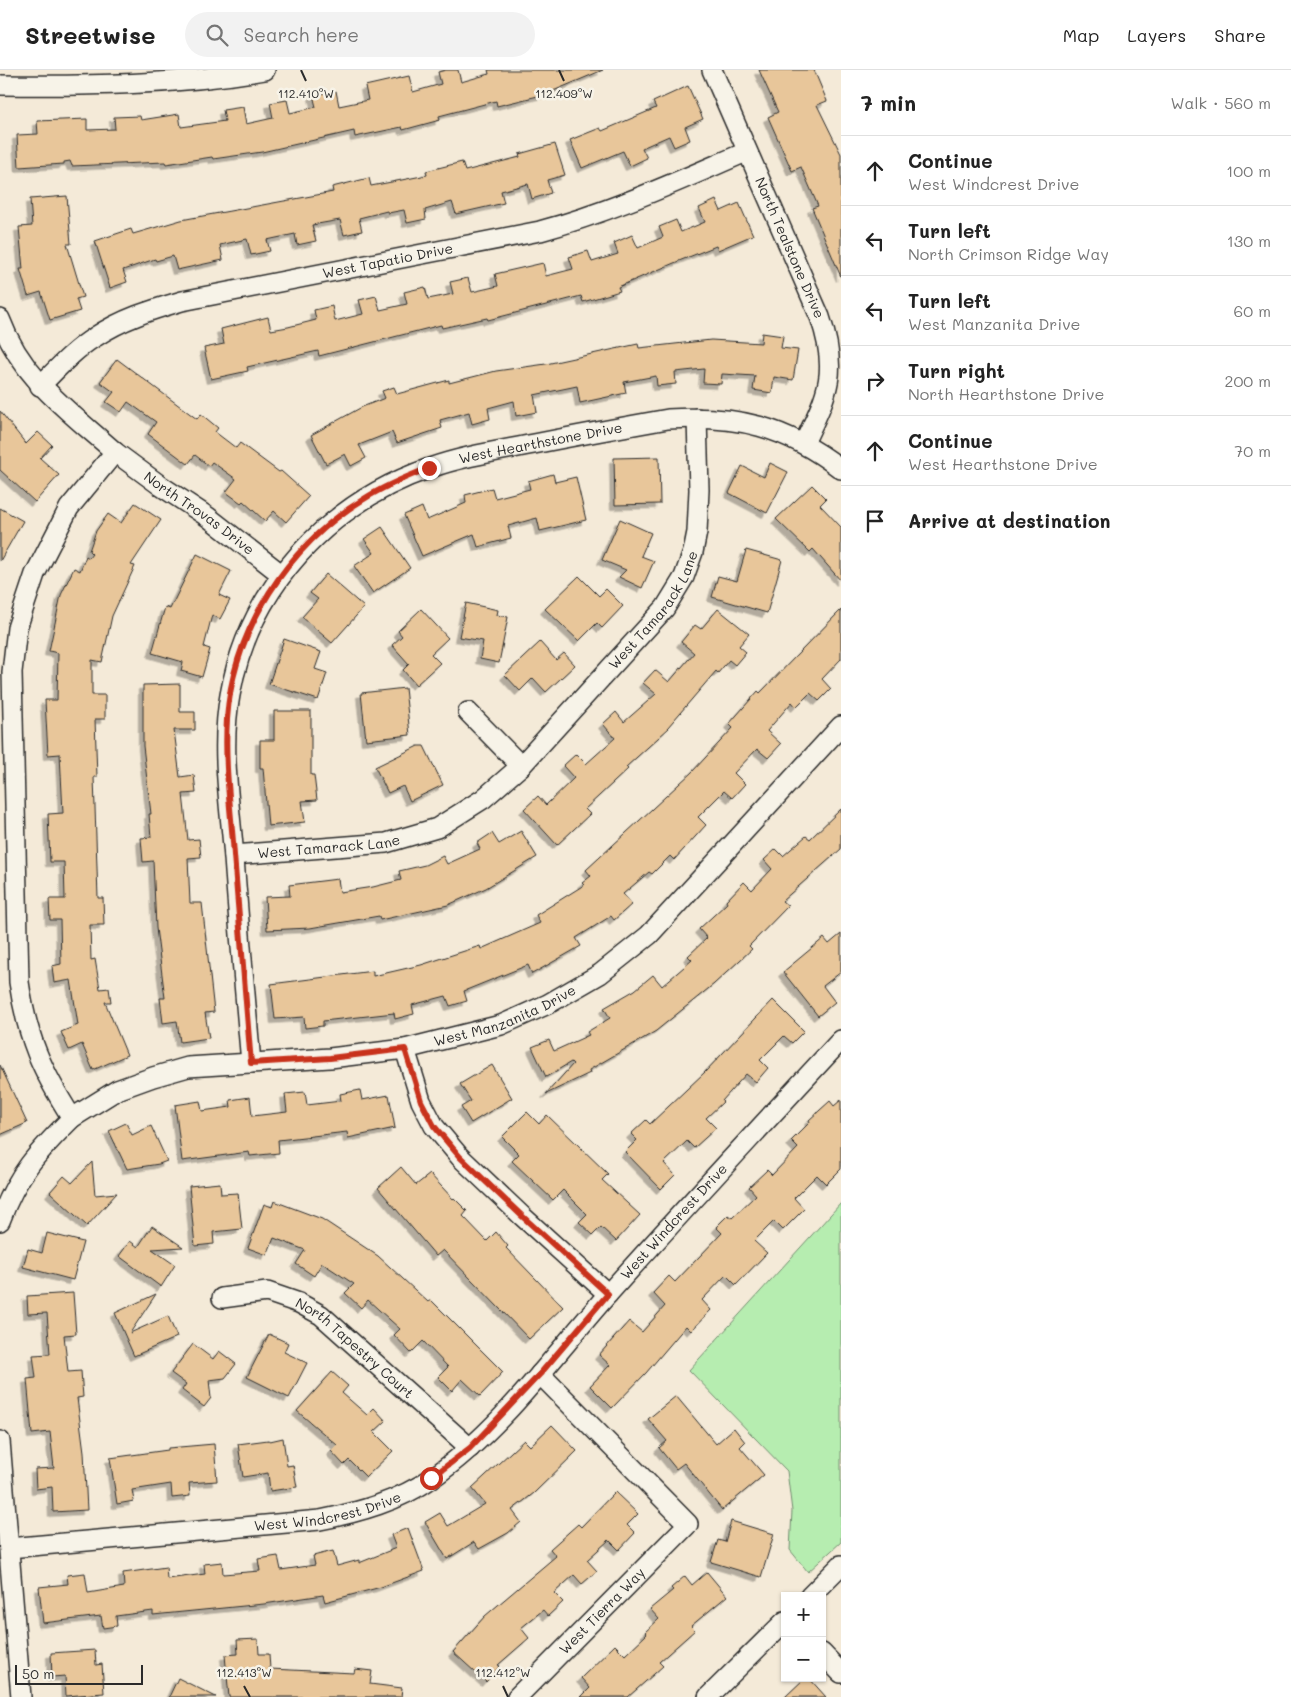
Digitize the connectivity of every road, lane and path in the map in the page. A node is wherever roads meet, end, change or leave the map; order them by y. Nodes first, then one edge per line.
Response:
1 (265, 70) edge
2 (712, 70) edge
3 (0, 85) edge
4 (746, 152) junction
5 (0, 319) edge
6 (40, 386) junction
7 (696, 418) junction
8 (804, 443) junction
9 (116, 452) junction
10 (841, 469) edge
11 (281, 574) junction
12 (468, 712) dead end
13 (841, 726) edge
14 (521, 766) junction
15 (234, 855) junction
16 (841, 1040) edge
17 (405, 1049) junction
18 (251, 1063) junction
19 (72, 1118) junction
20 (0, 1221) edge
21 (608, 1294) junction
22 (222, 1298) dead end
23 (540, 1374) junction
24 (0, 1441) edge
25 (470, 1448) junction
26 (9, 1548) junction
27 (841, 1565) edge
28 (814, 1592) edge
29 (781, 1625) edge
30 (826, 1657) edge
31 (841, 1673) edge
32 (20, 1697) edge
33 (517, 1697) edge
34 (708, 1697) edge

1 - 3 street
2 - 4 street, North Tealstone Drive
4 - 6 street, West Tapatio Drive
4 - 8 street, North Tealstone Drive
5 - 6 street, North Trovas Drive
6 - 9 street, North Trovas Drive
7 - 8 street, West Hearthstone Drive
7 - 11 street, West Hearthstone Drive
7 - 14 street, West Tamarack Lane
8 - 10 street
9 - 11 street, North Trovas Drive
9 - 19 street
11 - 15 street, West Hearthstone Drive
12 - 14 street
13 - 17 street, West Manzanita Drive
14 - 15 street, West Tamarack Lane
15 - 18 street, West Hearthstone Drive
16 - 21 street, West Windcrest Drive
17 - 18 street, West Manzanita Drive
17 - 21 street
18 - 19 street, West Manzanita Drive
19 - 20 street, West Manzanita Drive
21 - 23 street, West Windcrest Drive
22 - 25 street, North Tapestry Court
23 - 25 street, West Windcrest Drive
23 - 33 street, West Tierra Way
24 - 26 street
25 - 26 street, West Windcrest Drive
26 - 32 street
27 - 28 street
29 - 34 street
30 - 31 street

